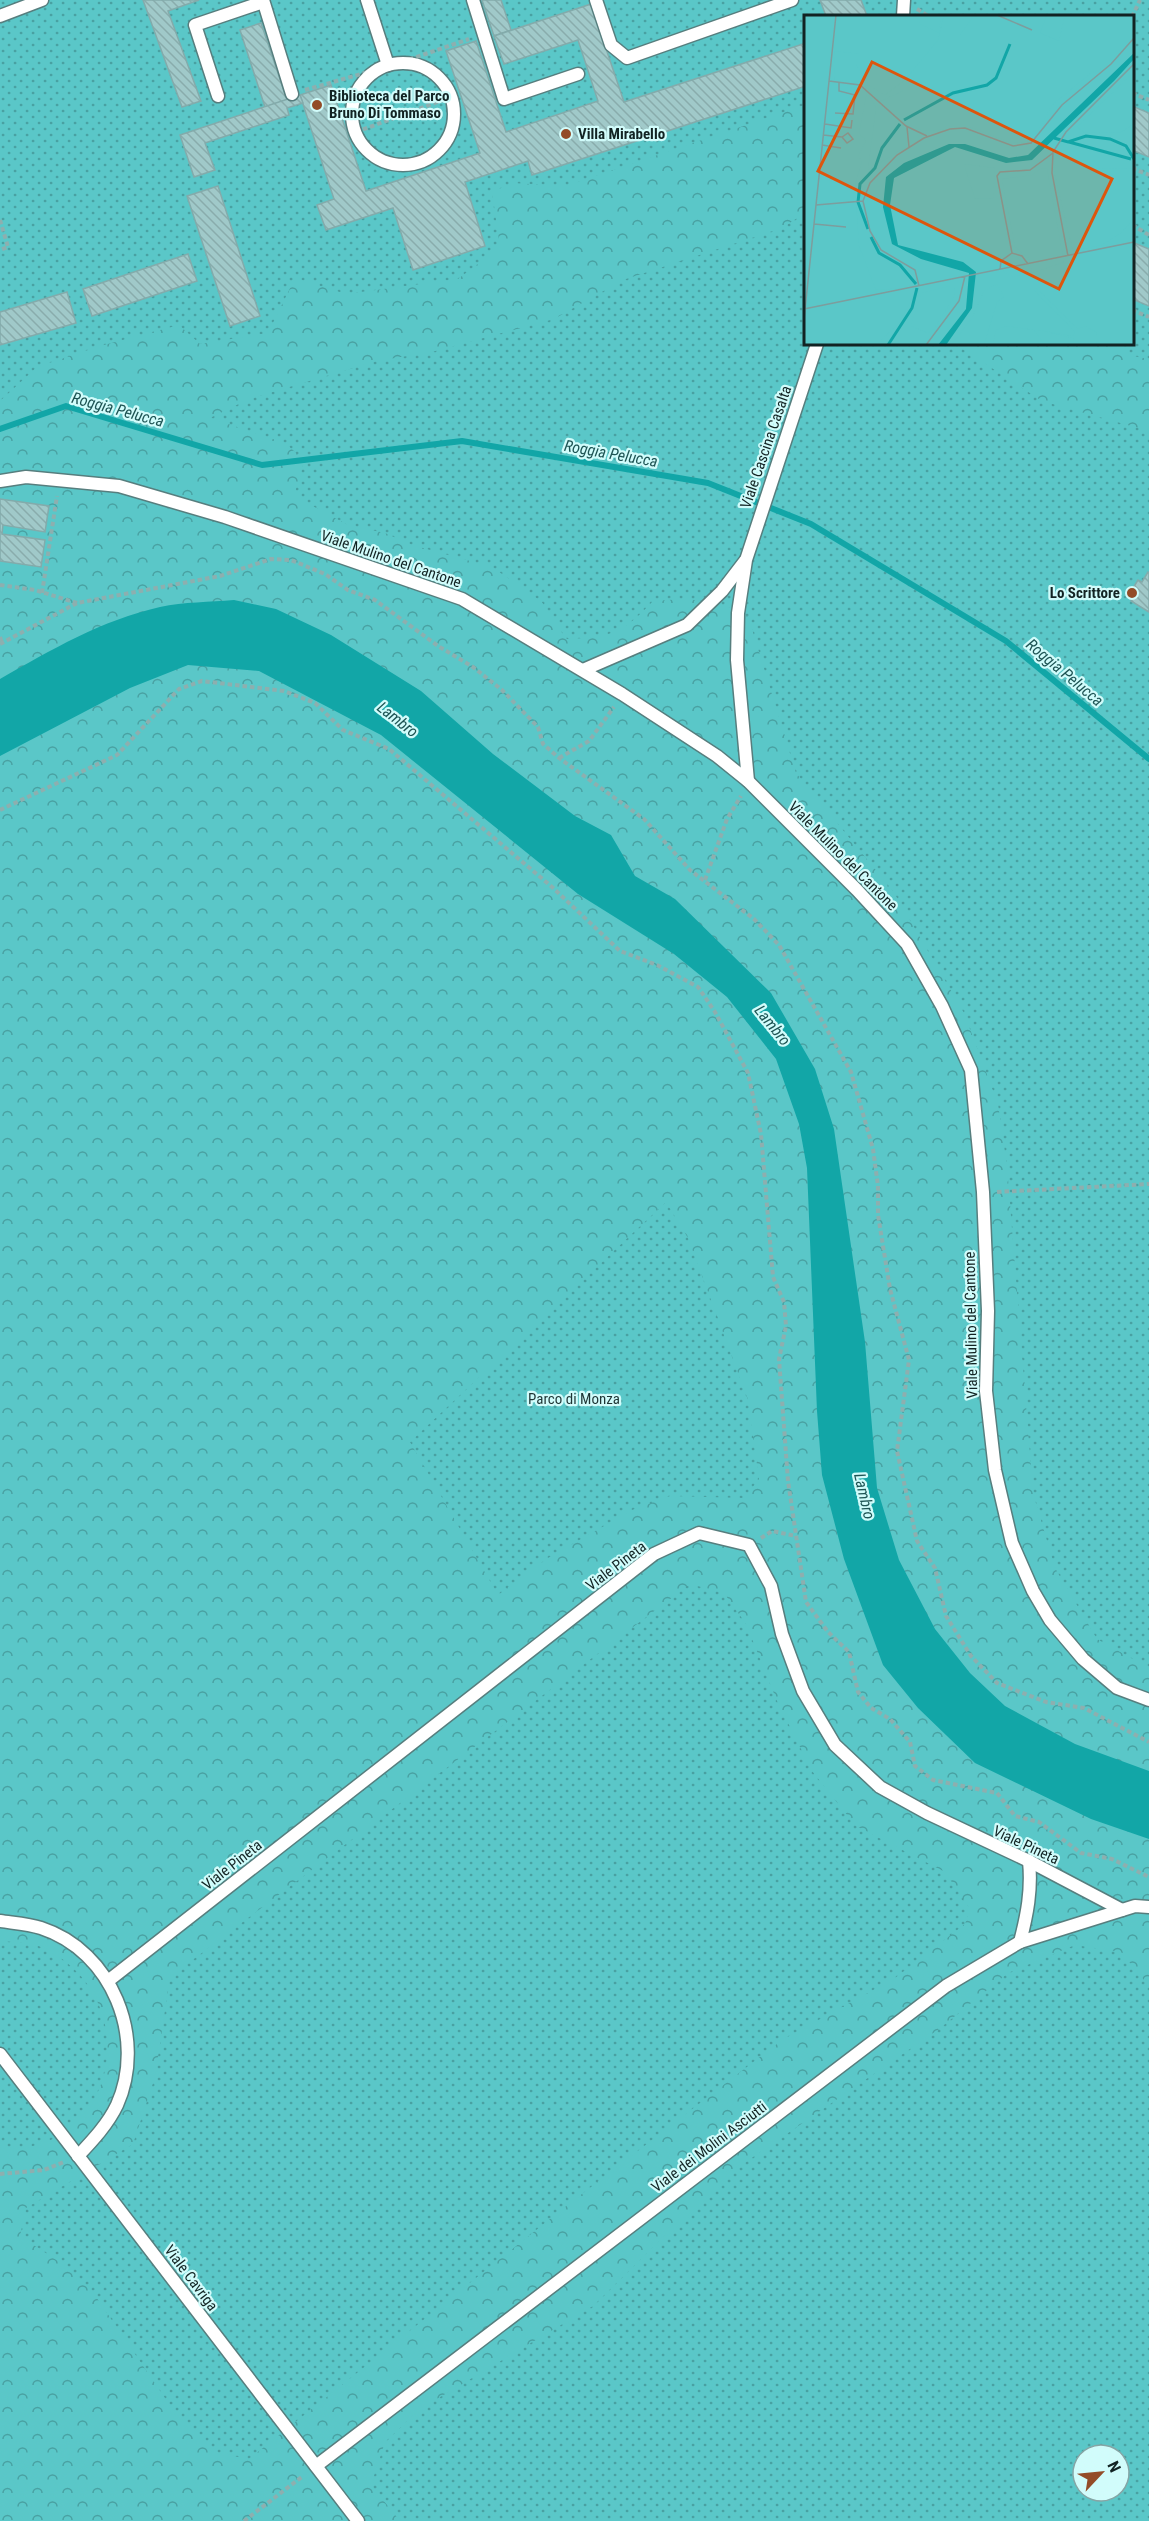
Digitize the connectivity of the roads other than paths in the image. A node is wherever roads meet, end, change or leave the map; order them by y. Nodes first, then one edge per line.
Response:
1 (42, 0) edge
2 (367, 0) edge
3 (473, 0) edge
4 (596, 0) edge
5 (792, 0) edge
6 (904, 0) edge
7 (263, 1) edge
8 (903, 15) edge
9 (0, 16) edge
10 (388, 66) junction
11 (578, 74) dead end
12 (292, 94) road end
13 (218, 96) dead end
14 (817, 345) edge
15 (0, 481) edge
16 (746, 560) junction
17 (583, 670) junction
18 (748, 781) junction
19 (1149, 1700) edge
20 (1029, 1861) junction
21 (1149, 1906) edge
22 (1122, 1910) junction
23 (0, 1921) edge
24 (1020, 1942) junction
25 (108, 1981) junction
26 (0, 2054) edge
27 (78, 2156) junction
28 (316, 2466) junction
29 (358, 2521) edge

1 - 9 lane
2 - 10 lane
3 - 11 lane
4 - 5 lane
6 - 8 lane
7 - 12 lane
7 - 13 lane
10 - 10 lane
14 - 16 lane, Viale Cascina Casalta
15 - 17 lane, Viale Mulino del Cantone
16 - 17 lane, Viale Cascina Casalta
16 - 18 lane, Viale Cascina Casalta
17 - 18 lane, Viale Mulino del Cantone
18 - 19 lane, Viale Mulino del Cantone
20 - 22 lane, Viale Pineta
20 - 24 lane
20 - 25 lane, Viale Pineta
21 - 22 lane, Viale dei Molini Asciutti
22 - 24 lane, Viale dei Molini Asciutti
23 - 25 lane
24 - 28 lane, Viale dei Molini Asciutti
25 - 27 lane
26 - 27 lane, Viale Cavriga
27 - 28 lane, Viale Cavriga
28 - 29 lane, Viale Cavriga

